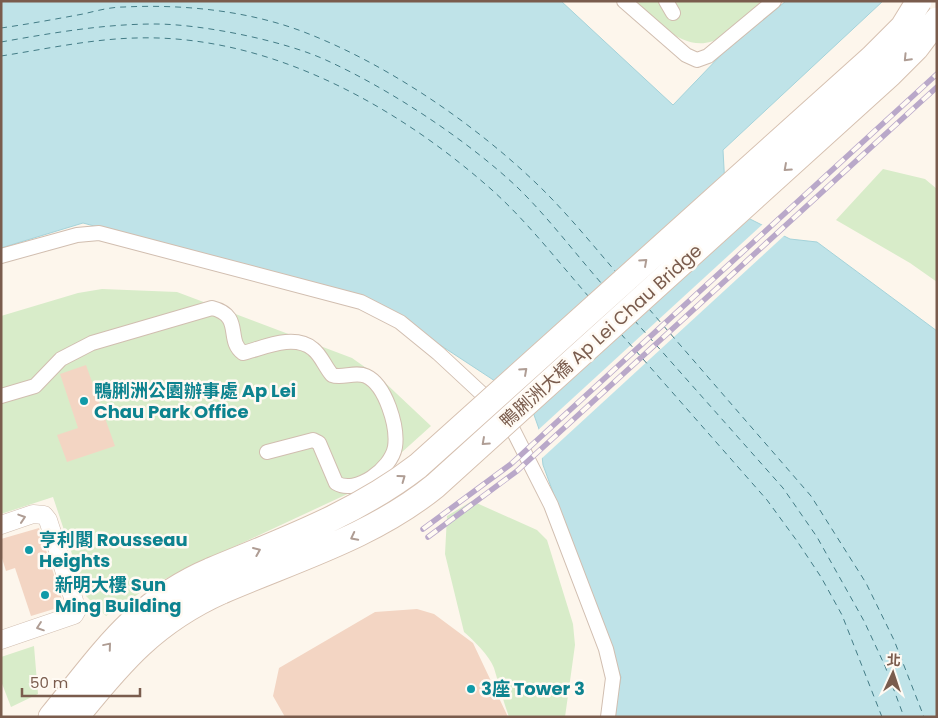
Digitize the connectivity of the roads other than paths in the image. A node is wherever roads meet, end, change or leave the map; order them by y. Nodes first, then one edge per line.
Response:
1 (624, 1) edge
2 (774, 1) edge
3 (919, 1) edge
4 (937, 20) edge
5 (1, 256) edge
6 (1, 396) edge
7 (267, 452) dead end
8 (1, 525) edge
9 (217, 581) junction
10 (1, 640) edge
11 (51, 717) edge
12 (76, 717) edge
13 (608, 717) edge

1 - 2 street
9 -> 3 main road, 鴨脷洲大橋 Ap Lei Chau Bridge, bridge
4 -> 9 main road, 鴨脷洲大橋 Ap Lei Chau Bridge, bridge
5 - 13 street
6 - 7 street
8 -> 10 street
11 -> 9 main road
9 - 12 main road

